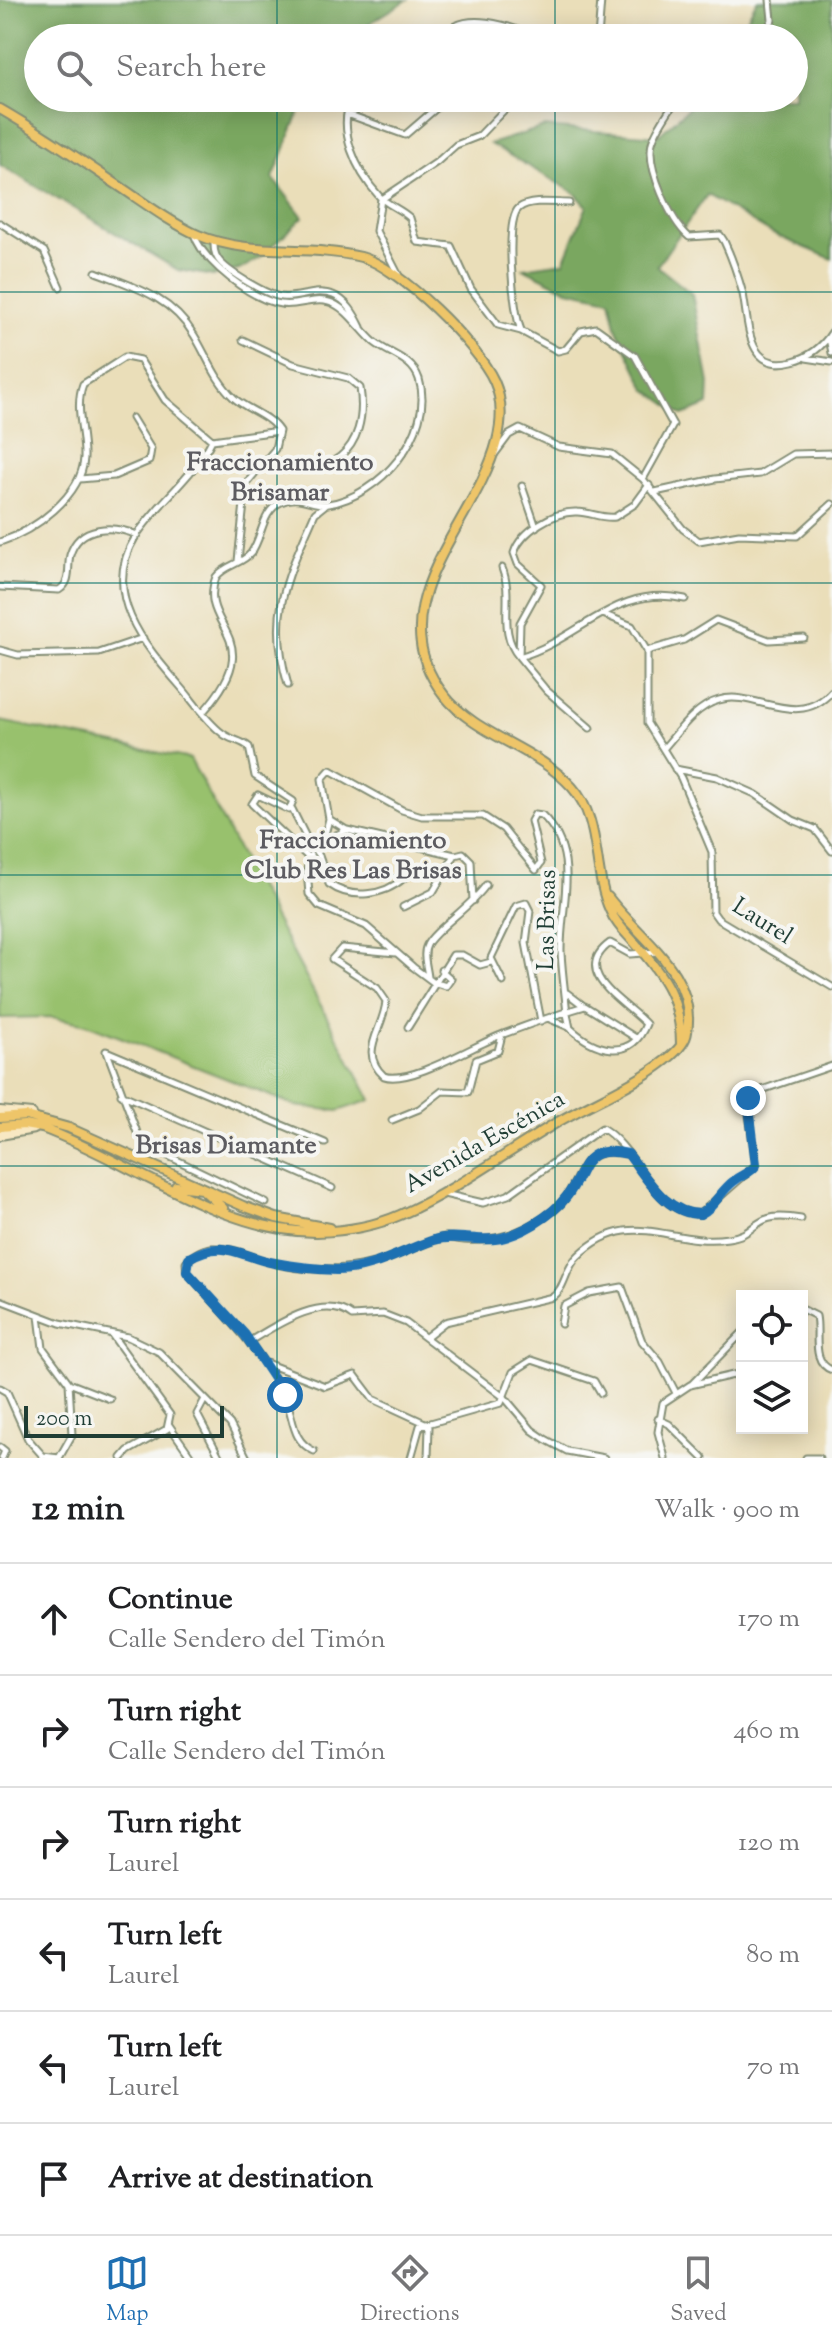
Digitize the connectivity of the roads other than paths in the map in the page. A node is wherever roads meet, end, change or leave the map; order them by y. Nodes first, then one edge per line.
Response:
1 (601, 0) edge
2 (770, 0) edge
3 (459, 24) edge
4 (484, 24) edge
5 (599, 24) edge
6 (770, 24) edge
7 (0, 109) edge
8 (432, 112) edge
9 (502, 112) edge
10 (669, 112) edge
11 (347, 114) joint
12 (381, 199) junction
13 (569, 203) dead end
14 (0, 223) edge
15 (193, 233) junction
16 (214, 241) junction
17 (96, 272) dead end
18 (400, 276) junction
19 (60, 287) dead end
20 (521, 331) junction
21 (364, 332) junction
22 (830, 334) edge
23 (243, 340) dead end
24 (832, 353) edge
25 (805, 358) junction
26 (832, 362) edge
27 (132, 418) dead end
28 (279, 431) junction
29 (212, 440) junction
30 (832, 453) edge
31 (493, 456) junction
32 (269, 458) junction
33 (80, 479) junction
34 (643, 479) junction
35 (649, 485) junction
36 (522, 486) dead end
37 (655, 492) junction
38 (832, 504) edge
39 (325, 505) junction
40 (536, 527) junction
41 (137, 535) junction
42 (0, 542) edge
43 (238, 561) junction
44 (502, 568) dead end
45 (0, 587) edge
46 (685, 599) dead end
47 (603, 614) junction
48 (143, 638) junction
49 (804, 638) dead end
50 (0, 650) edge
51 (647, 651) junction
52 (519, 657) junction
53 (288, 685) dead end
54 (832, 691) edge
55 (203, 712) junction
56 (590, 728) dead end
57 (663, 749) junction
58 (675, 769) junction
59 (292, 809) junction
60 (329, 819) junction
61 (347, 830) junction
62 (324, 838) junction
63 (832, 851) edge
64 (455, 855) junction
65 (309, 858) junction
66 (404, 878) dead end
67 (486, 885) dead end
68 (604, 891) junction
69 (472, 902) junction
70 (403, 907) dead end
71 (657, 952) junction
72 (396, 953) junction
73 (644, 953) junction
74 (491, 962) junction
75 (441, 970) junction
76 (431, 980) junction
77 (503, 982) dead end
78 (832, 987) edge
79 (566, 993) junction
80 (585, 1006) junction
81 (567, 1014) junction
82 (550, 1019) junction
83 (541, 1021) junction
84 (408, 1027) dead end
85 (570, 1028) junction
86 (502, 1035) junction
87 (636, 1038) junction
88 (681, 1045) junction
89 (832, 1066) edge
90 (121, 1094) junction
91 (0, 1111) edge
92 (0, 1118) edge
93 (392, 1120) dead end
94 (43, 1124) junction
95 (0, 1127) edge
96 (0, 1135) edge
97 (325, 1143) dead end
98 (628, 1154) junction
99 (208, 1176) junction
100 (166, 1184) junction
101 (332, 1188) dead end
102 (202, 1189) junction
103 (443, 1194) junction
104 (266, 1203) dead end
105 (229, 1214) junction
106 (801, 1219) dead end
107 (334, 1229) junction
108 (0, 1300) edge
109 (808, 1312) edge
110 (39, 1316) junction
111 (561, 1324) dead end
112 (112, 1334) junction
113 (427, 1336) junction
114 (736, 1339) edge
115 (250, 1341) junction
116 (266, 1363) junction
117 (832, 1370) edge
118 (736, 1374) edge
119 (69, 1383) junction
120 (690, 1385) junction
121 (0, 1388) edge
122 (601, 1393) dead end
123 (676, 1393) junction
124 (505, 1398) junction
125 (110, 1399) dead end
126 (205, 1399) junction
127 (658, 1419) junction
128 (426, 1423) junction
129 (169, 1425) junction
130 (0, 1447) edge
131 (314, 1451) dead end
132 (2, 1458) edge
133 (122, 1458) edge
134 (192, 1458) edge
135 (220, 1458) edge
136 (247, 1458) edge
137 (411, 1458) edge
138 (428, 1458) edge
139 (604, 1458) edge
140 (665, 1458) edge
141 (703, 1458) edge
142 (806, 1458) edge
143 (819, 1458) edge

1 - 5 street
2 - 6 street
3 - 4 street
7 - 15 main road
8 - 11 street
9 - 12 street
10 - 25 street
11 - 12 street
12 - 18 street
12 - 20 street
13 - 20 street
14 - 19 street
15 - 16 main road
15 - 21 street
16 - 18 main road
16 - 21 street
17 - 28 street
18 - 31 main road
20 - 34 street
21 - 39 street
22 - 24 street
22 - 25 street
23 - 32 street
25 - 26 street
27 - 33 street
28 - 29 street
28 - 32 street
29 - 33 street
29 - 41 street
30 - 37 street
31 - 34 street
31 - 68 main road
32 - 43 street
33 - 42 street
34 - 35 street
35 - 37 street
35 - 40 street
36 - 40 street
37 - 38 street
39 - 43 street
39 - 53 street
40 - 52 street
41 - 45 street
41 - 48 street
43 - 55 street
44 - 52 street
46 - 47 street
47 - 51 street
47 - 52 street
48 - 50 street
48 - 55 street
49 - 51 street
51 - 57 street
52 - 56 street
54 - 57 street
55 - 59 street
57 - 58 street
58 - 63 street
58 - 78 street, Laurel
59 - 65 street
59 - 66 street, bridge
60 - 61 street
60 - 62 street, Las Brisas
60 - 79 street, Las Brisas
61 - 62 street
61 - 64 street
62 - 65 street
64 - 69 street
64 - 70 street
65 - 72 street
67 - 69 street
68 - 71 main road
68 - 73 main road
69 - 76 street
71 - 73 street
71 - 88 main road
72 - 76 street
72 - 86 street
73 - 87 street
73 - 88 main road
74 - 75 street
74 - 77 street
74 - 83 street
75 - 76 street
75 - 76 street
76 - 84 street
79 - 80 street
79 - 81 street, Las Brisas
80 - 81 street
80 - 87 street
81 - 82 street
81 - 85 street, Las Brisas
82 - 83 street
82 - 85 street
83 - 86 street
85 - 87 street
86 - 93 street
88 - 103 main road, Avenida Escénica
89 - 98 street
90 - 97 street
90 - 99 street
90 - 101 street
91 - 94 street
92 - 94 main road
94 - 95 main road
94 - 96 street
94 - 100 main road, Avenida Escénica
94 - 102 main road
98 - 103 street
98 - 115 street
99 - 102 street
99 - 104 street
100 - 102 main road
100 - 105 main road, Avenida Escénica
102 - 105 main road
102 - 107 main road
103 - 107 main road, Avenida Escénica
105 - 107 main road, Avenida Escénica
106 - 113 street
108 - 110 street
109 - 117 street
110 - 112 street
110 - 119 street
111 - 123 street
112 - 126 street
112 - 129 street
113 - 115 street
113 - 124 street
114 - 120 street
115 - 116 street
116 - 128 street
116 - 131 street
118 - 120 street
119 - 121 street
119 - 125 street
120 - 123 street
122 - 124 street
123 - 127 street
124 - 128 street
124 - 139 street
126 - 135 street
126 - 136 street
127 - 140 street
127 - 141 street
128 - 137 street
128 - 138 street
129 - 133 street
129 - 134 street
130 - 132 street
142 - 143 street

